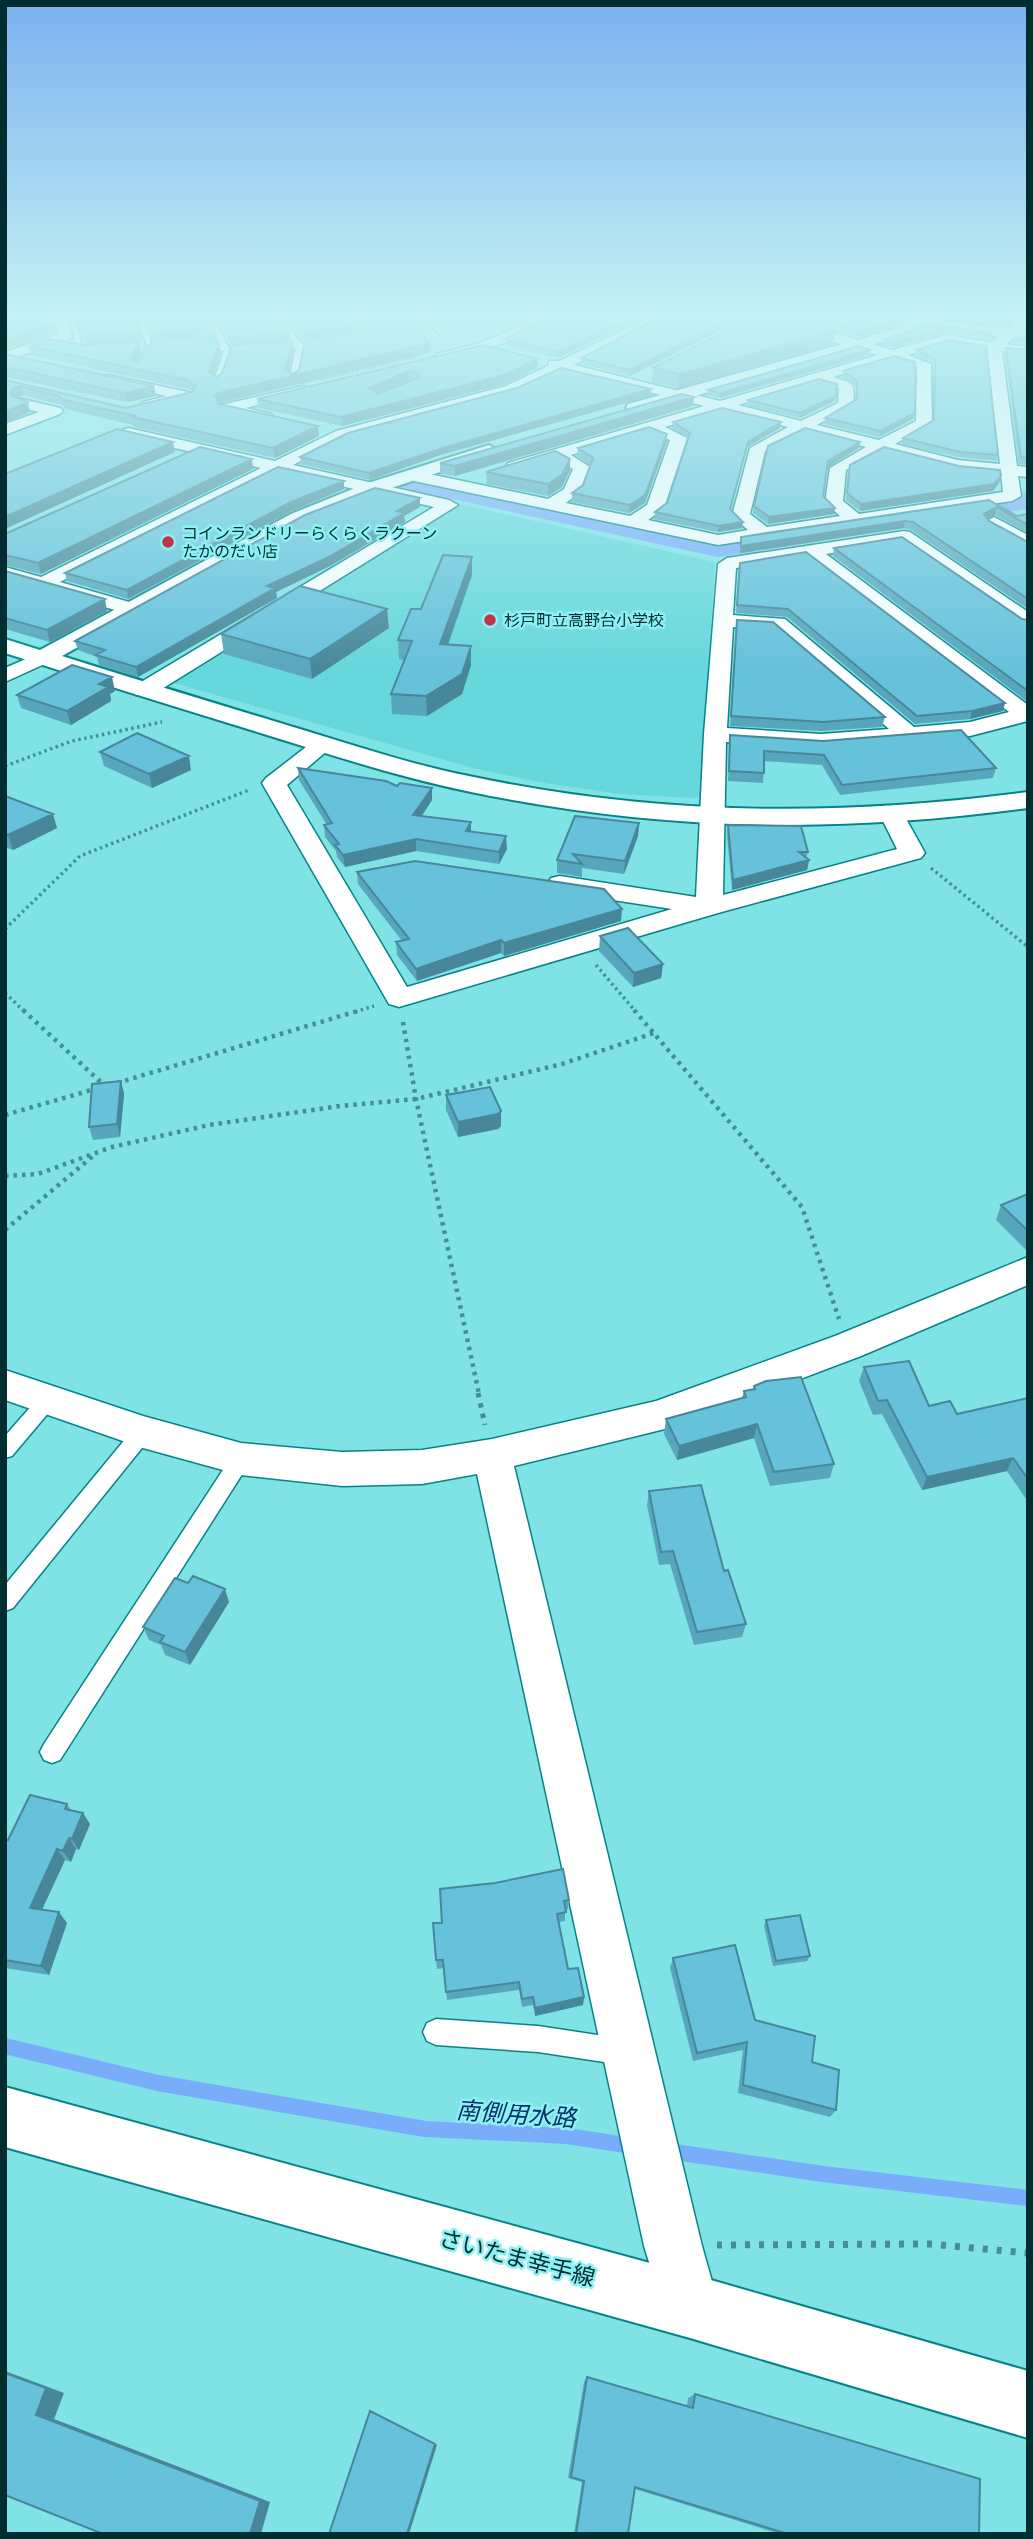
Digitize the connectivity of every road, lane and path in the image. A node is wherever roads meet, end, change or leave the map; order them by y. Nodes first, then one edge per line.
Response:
1 (138, 435) edge
2 (359, 435) edge
3 (621, 435) edge
4 (673, 435) edge
5 (782, 435) edge
6 (844, 435) edge
7 (900, 435) edge
8 (1004, 435) edge
9 (512, 443) edge
10 (882, 445) junction
11 (200, 449) junction
12 (557, 454) junction
13 (176, 460) edge
14 (958, 464) junction
15 (277, 466) junction
16 (1008, 470) junction
17 (1028, 472) edge
18 (410, 475) junction
19 (940, 477) edge
20 (457, 484) junction
21 (372, 488) junction
22 (923, 489) edge
23 (550, 505) junction
24 (947, 506) junction
25 (1028, 517) edge
26 (856, 520) junction
27 (633, 522) junction
28 (930, 532) edge
29 (763, 534) junction
30 (904, 536) junction
31 (1028, 543) edge
32 (810, 551) junction
33 (5, 573) edge
34 (42, 584) junction
35 (129, 608) junction
36 (723, 620) junction
37 (1028, 621) edge
38 (5, 646) edge
39 (42, 658) junction
40 (5, 676) edge
41 (144, 690) junction
42 (204, 709) junction
43 (1027, 714) edge
44 (908, 733) junction
45 (715, 734) junction
46 (323, 745) junction
47 (5, 766) edge
48 (274, 783) junction
49 (1028, 800) edge
50 (710, 816) junction
51 (893, 817) junction
52 (912, 853) junction
53 (536, 881) edge
54 (709, 907) junction
55 (5, 929) edge
56 (579, 944) junction
57 (1028, 947) edge
58 (5, 993) edge
59 (399, 998) junction
60 (654, 1033) junction
61 (105, 1086) junction
62 (416, 1098) junction
63 (5, 1115) edge
64 (98, 1152) junction
65 (5, 1176) edge
66 (5, 1230) edge
67 (1028, 1270) edge
68 (848, 1346) junction
69 (5, 1385) edge
70 (48, 1400) junction
71 (143, 1432) junction
72 (5, 1450) edge
73 (492, 1455) junction
74 (241, 1459) junction
75 (5, 1601) edge
76 (51, 1752) dead end
77 (436, 2032) dead end
78 (628, 2053) junction
79 (5, 2117) edge
80 (673, 2246) junction
81 (1028, 2253) edge
82 (690, 2306) junction
83 (1028, 2405) edge

1 - 11 street
2 - 15 street
3 - 12 street
4 - 27 street
5 - 29 street
6 - 10 street
7 - 10 street
8 - 16 street
9 - 18 street
10 - 14 street
10 - 26 street
11 - 13 street
11 - 15 street
12 - 20 street
12 - 23 street
14 - 16 street
14 - 19 street
15 - 21 street
15 - 34 street
16 - 17 street
16 - 24 street
18 - 20 street
18 - 21 street
20 - 23 street
21 - 35 street
21 - 41 street
22 - 24 street
23 - 27 street
24 - 26 street
25 - 31 street
26 - 29 street
27 - 29 street
28 - 30 street
30 - 32 street
30 - 37 street
32 - 36 street
32 - 43 street
33 - 34 street
34 - 35 street
35 - 39 street
36 - 44 street
36 - 45 street
38 - 39 street
39 - 40 street
39 - 41 street
41 - 42 street
42 - 46 street
42 - 47 path
43 - 44 street
44 - 45 street
45 - 50 street
46 - 48 street
46 - 50 street
48 - 55 path
48 - 59 street
49 - 51 street
50 - 51 street
50 - 54 street
51 - 52 street
52 - 54 street
52 - 57 path
53 - 54 street
54 - 56 street
56 - 59 street
56 - 60 path
58 - 61 path
59 - 61 path
59 - 62 path
60 - 62 path
60 - 68 path
61 - 63 path
62 - 64 path
62 - 73 path
64 - 65 path
64 - 66 path
67 - 68 street
68 - 73 street
69 - 70 street
70 - 71 street
70 - 72 lane
71 - 74 street
71 - 75 lane
73 - 74 street
73 - 78 street
74 - 76 lane
77 - 78 lane
78 - 80 street
79 - 82 street, さいたま幸手線
80 - 81 path
80 - 82 street
82 - 83 street, さいたま幸手線

